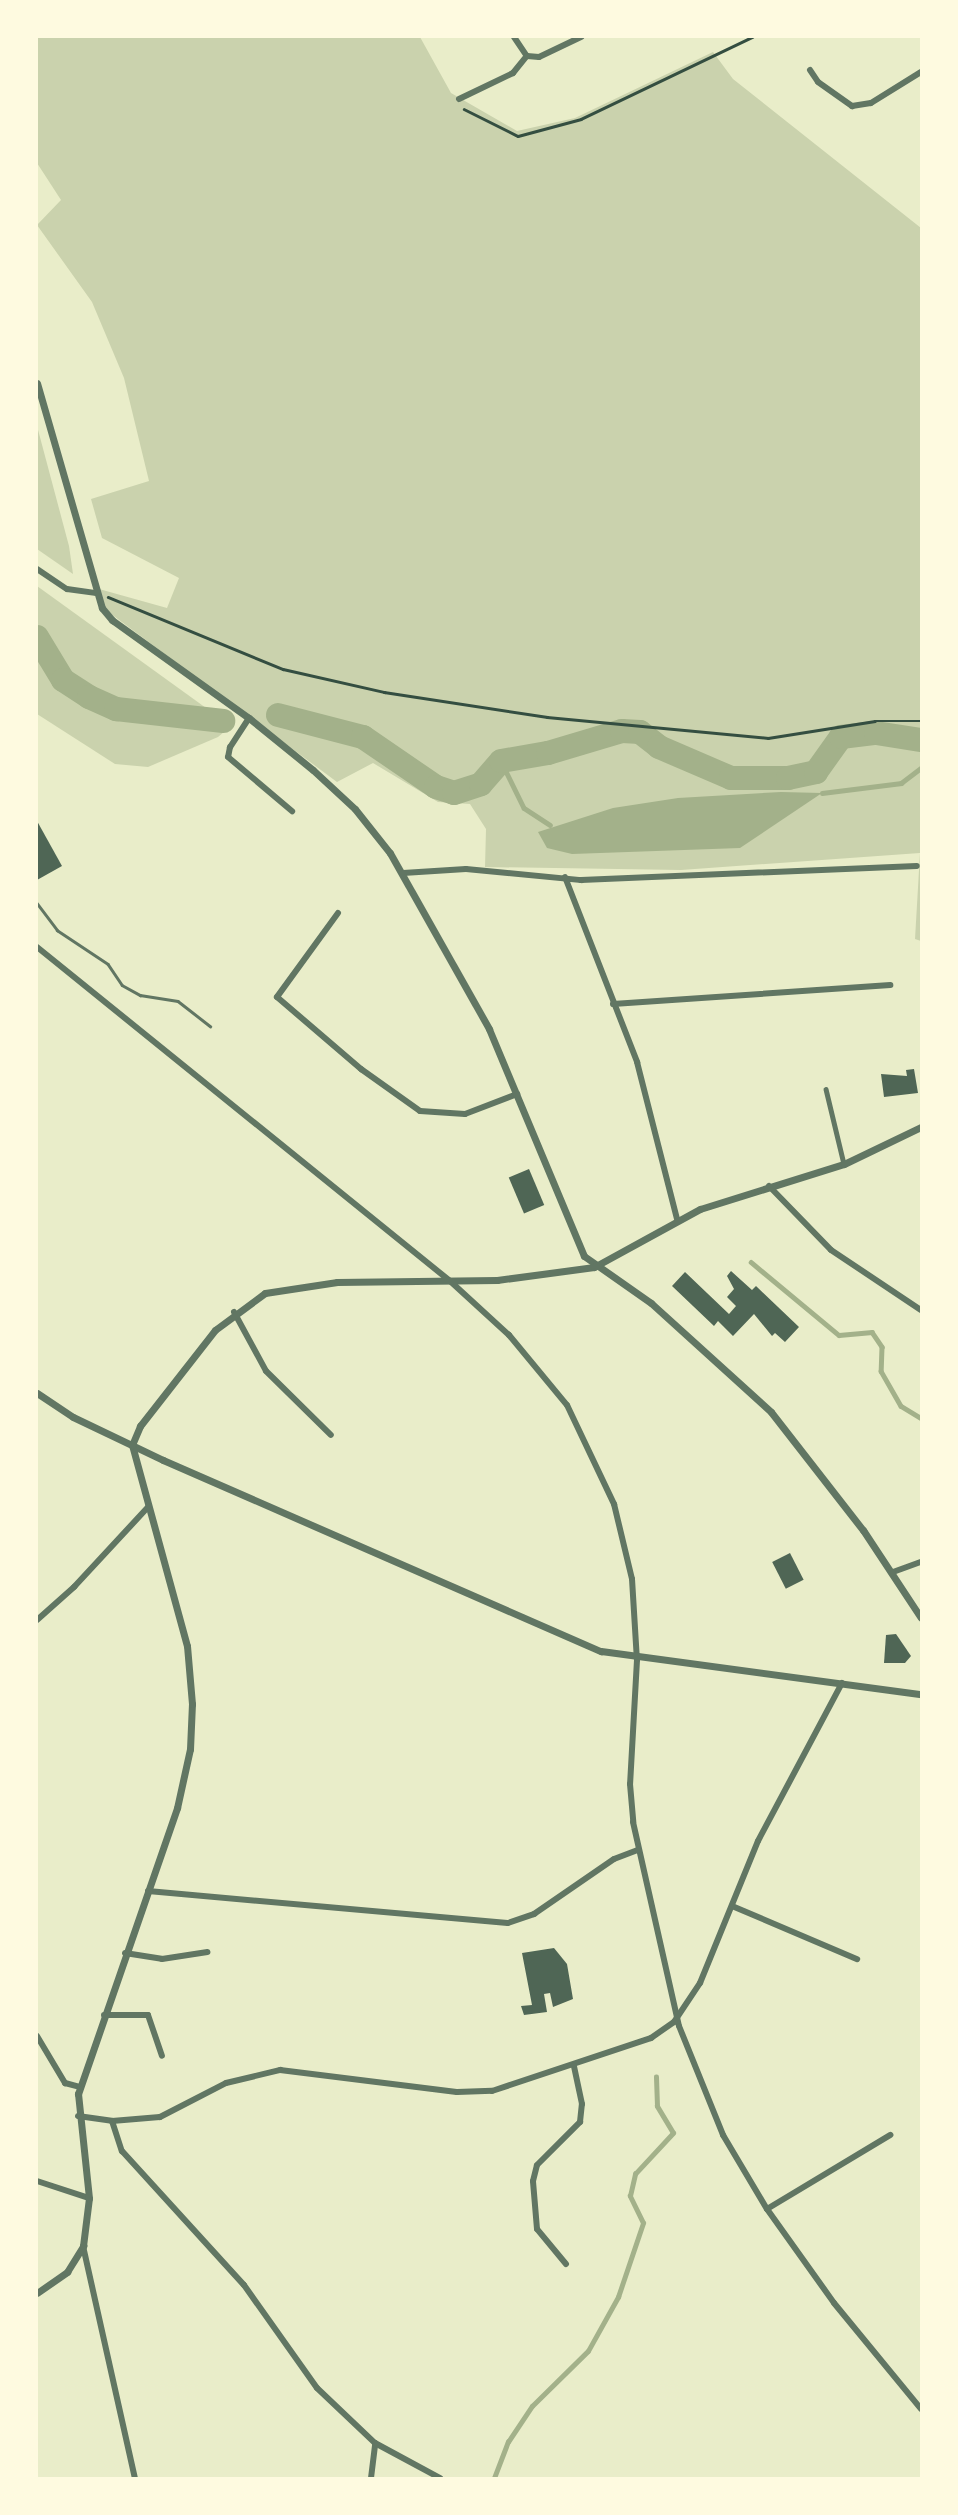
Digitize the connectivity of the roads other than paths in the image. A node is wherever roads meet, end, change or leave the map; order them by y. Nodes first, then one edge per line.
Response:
1 (514, 37) edge
2 (581, 37) edge
3 (527, 56) junction
4 (810, 69) dead end
5 (921, 72) edge
6 (459, 99) road end
7 (37, 383) edge
8 (37, 569) edge
9 (95, 593) junction
10 (249, 718) junction
11 (292, 811) dead end
12 (917, 866) dead end
13 (403, 873) junction
14 (565, 877) junction
15 (37, 903) edge
16 (338, 913) dead end
17 (37, 947) edge
18 (890, 985) dead end
19 (613, 1004) junction
20 (210, 1026) dead end
21 (826, 1089) dead end
22 (517, 1094) junction
23 (921, 1127) edge
24 (844, 1164) junction
25 (768, 1185) junction
26 (677, 1219) junction
27 (594, 1267) junction
28 (450, 1281) junction
29 (921, 1310) edge
30 (234, 1312) junction
31 (37, 1393) edge
32 (331, 1435) dead end
33 (132, 1445) junction
34 (149, 1506) junction
35 (921, 1562) edge
36 (893, 1572) junction
37 (921, 1618) edge
38 (37, 1620) edge
39 (637, 1660) junction
40 (842, 1683) junction
41 (921, 1694) edge
42 (638, 1850) junction
43 (148, 1891) junction
44 (732, 1906) junction
45 (207, 1952) dead end
46 (125, 1953) junction
47 (857, 1959) dead end
48 (104, 2015) junction
49 (37, 2036) edge
50 (162, 2056) dead end
51 (574, 2066) junction
52 (80, 2087) junction
53 (78, 2116) junction
54 (112, 2121) junction
55 (890, 2135) dead end
56 (37, 2181) edge
57 (89, 2198) junction
58 (767, 2209) junction
59 (83, 2246) junction
60 (566, 2264) dead end
61 (37, 2293) edge
62 (921, 2409) edge
63 (375, 2443) junction
64 (135, 2478) edge
65 (371, 2478) edge
66 (440, 2478) edge

1 - 3 street
2 - 3 street
3 - 6 street
4 - 5 street
7 - 9 street
8 - 9 street
9 - 10 street
10 - 11 street
10 - 13 street
12 - 14 street
13 - 14 street
13 - 22 street
14 - 19 street
15 - 20 lane
16 - 22 street
17 - 28 street
18 - 19 street
19 - 26 street
21 - 24 street
22 - 27 street
23 - 24 street
24 - 25 street
25 - 26 street
25 - 29 street
26 - 27 street
27 - 28 street
27 - 36 street
28 - 30 street
28 - 39 street
30 - 32 street
30 - 33 street
31 - 33 street
33 - 34 street
33 - 39 street
34 - 38 street
34 - 43 street
35 - 36 street
36 - 37 street
39 - 40 street
39 - 42 street
40 - 41 street
40 - 44 street
42 - 43 street
42 - 58 street
43 - 46 street
44 - 47 street
44 - 51 street
45 - 46 street
46 - 48 street
48 - 50 street
48 - 52 street
49 - 52 street
51 - 54 street
51 - 60 street
52 - 53 street
53 - 54 street
53 - 57 street
54 - 63 street
55 - 58 street
56 - 57 street
57 - 59 street
58 - 62 street
59 - 61 street
59 - 64 street
63 - 65 street
63 - 66 street

